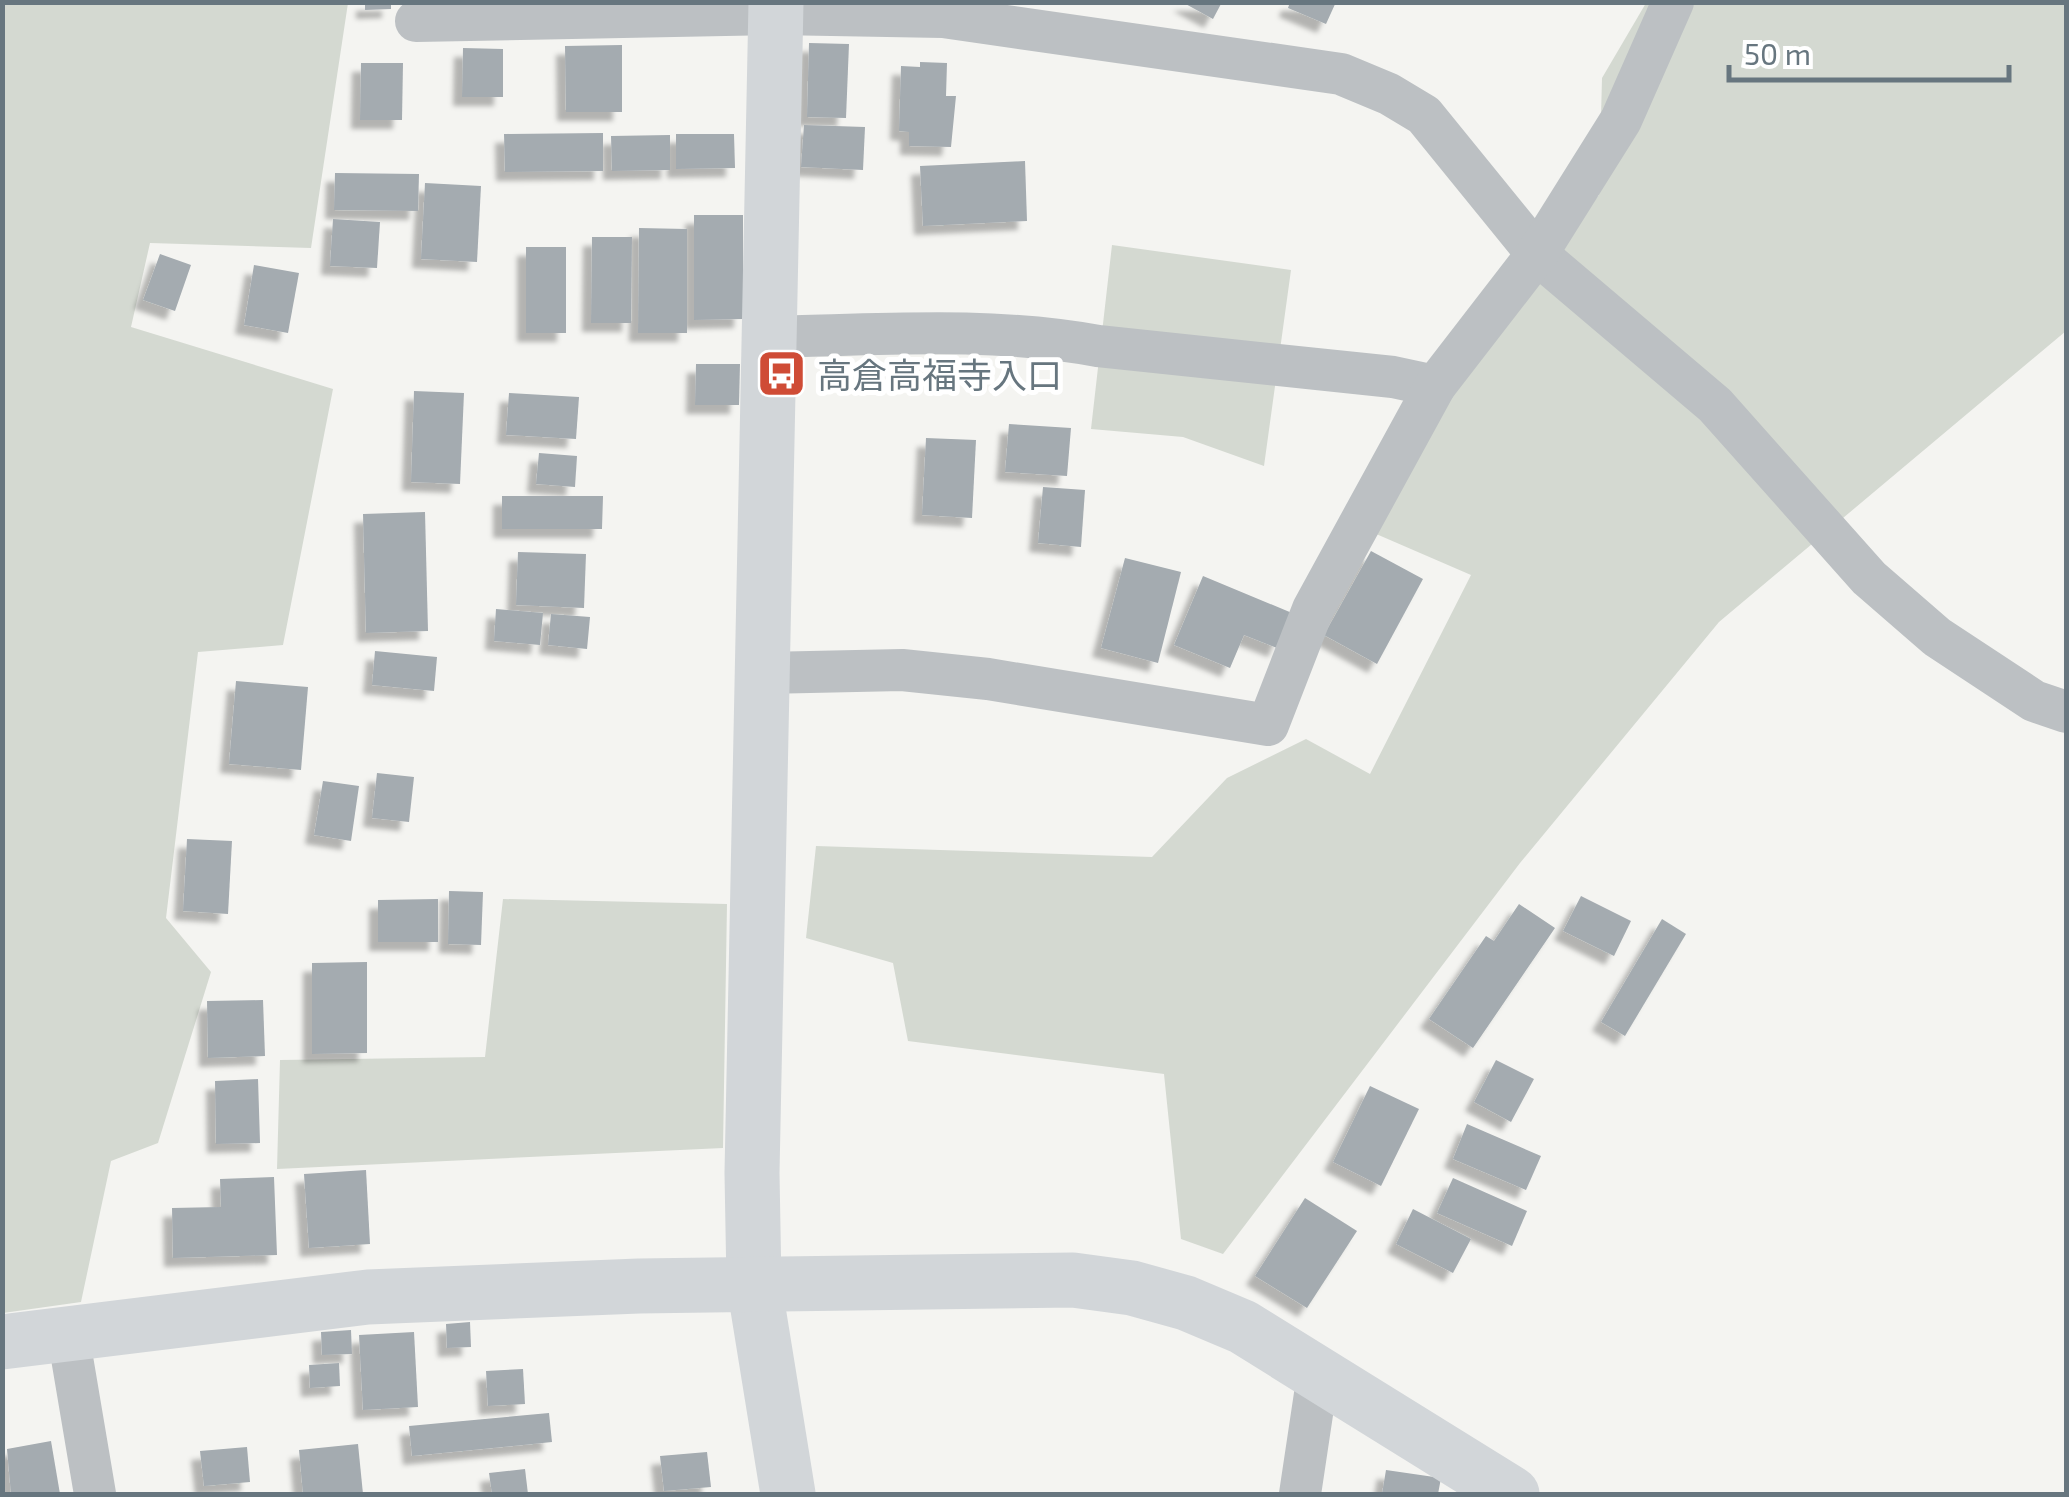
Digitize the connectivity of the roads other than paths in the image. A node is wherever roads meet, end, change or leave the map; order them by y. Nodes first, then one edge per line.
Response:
1 (1673, 2) edge
2 (776, 8) edge
3 (416, 22) dead end
4 (1538, 254) junction
5 (768, 337) junction
6 (1435, 386) junction
7 (764, 674) junction
8 (2066, 712) edge
9 (754, 1284) junction
10 (68, 1334) junction
11 (2, 1342) edge
12 (1318, 1374) junction
13 (95, 1494) edge
14 (788, 1494) edge
15 (1300, 1494) edge
16 (1512, 1494) edge

1 - 4 street
2 - 3 street
2 - 4 street
2 - 5 street
4 - 6 street
4 - 8 street
5 - 6 street
5 - 7 street
6 - 7 street
7 - 9 street
9 - 10 street
9 - 12 street
9 - 14 street
10 - 11 street
10 - 13 street
12 - 15 street
12 - 16 street

